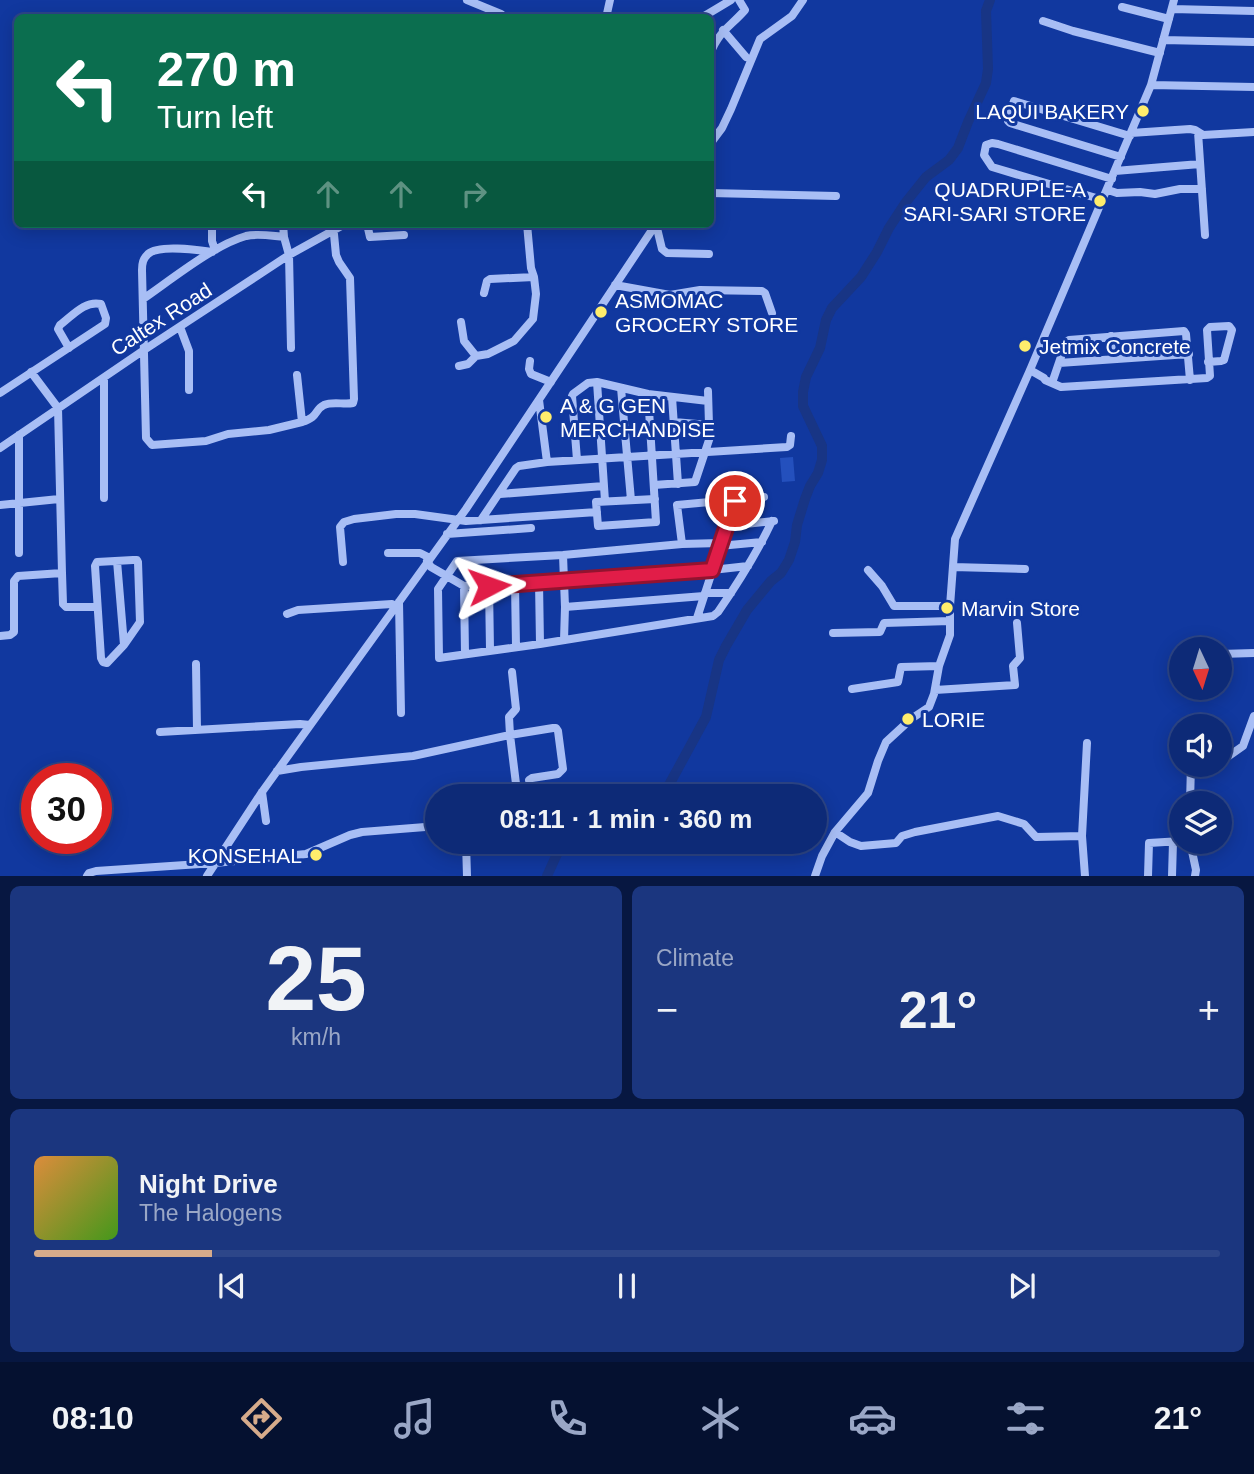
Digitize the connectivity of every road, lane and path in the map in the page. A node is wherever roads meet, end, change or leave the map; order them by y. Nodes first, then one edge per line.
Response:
1 (467, 0) edge
2 (731, 0) edge
3 (739, 0) edge
4 (803, 0) edge
5 (1173, 4) edge
6 (1122, 7) dead end
7 (1254, 11) edge
8 (501, 14) dead end
9 (708, 14) edge
10 (1169, 19) junction
11 (1043, 21) dead end
12 (723, 30) junction
13 (1163, 40) junction
14 (1254, 42) edge
15 (714, 46) edge
16 (1160, 53) junction
17 (746, 57) dead end
18 (1151, 85) junction
19 (1254, 87) edge
20 (1198, 132) junction
21 (1254, 132) edge
22 (1131, 134) junction
23 (714, 139) edge
24 (1121, 157) junction
25 (1200, 164) junction
26 (1113, 175) junction
27 (1202, 189) junction
28 (1108, 190) junction
29 (714, 193) edge
30 (836, 196) dead end
31 (1103, 200) junction
32 (212, 228) edge
33 (283, 228) edge
34 (331, 228) edge
35 (333, 228) edge
36 (368, 228) edge
37 (527, 228) edge
38 (653, 228) edge
39 (657, 228) edge
40 (404, 234) dead end
41 (1205, 235) dead end
42 (284, 237) junction
43 (214, 251) junction
44 (709, 254) dead end
45 (289, 256) junction
46 (534, 276) junction
47 (615, 285) junction
48 (484, 293) dead end
49 (143, 299) junction
50 (772, 313) dead end
51 (461, 322) dead end
52 (180, 327) junction
53 (1111, 336) junction
54 (69, 348) junction
55 (291, 348) dead end
56 (144, 350) junction
57 (1189, 354) junction
58 (476, 356) junction
59 (1112, 359) junction
60 (530, 361) dead end
61 (1208, 362) junction
62 (1059, 363) junction
63 (459, 366) dead end
64 (31, 372) junction
65 (1029, 373) junction
66 (297, 375) dead end
67 (104, 378) junction
68 (1190, 380) junction
69 (551, 382) junction
70 (597, 382) junction
71 (1048, 382) junction
72 (621, 388) junction
73 (189, 390) dead end
74 (708, 391) dead end
75 (0, 393) edge
76 (648, 394) junction
77 (672, 397) junction
78 (539, 400) junction
79 (708, 401) junction
80 (58, 408) junction
81 (302, 422) junction
82 (674, 422) junction
83 (709, 425) junction
84 (19, 435) junction
85 (792, 436) dead end
86 (0, 448) edge
87 (677, 453) junction
88 (704, 453) junction
89 (652, 455) junction
90 (626, 457) junction
91 (602, 459) junction
92 (577, 460) junction
93 (547, 462) junction
94 (678, 484) junction
95 (654, 485) junction
96 (604, 486) junction
97 (500, 494) junction
98 (764, 497) dead end
99 (104, 498) dead end
100 (59, 499) junction
101 (654, 499) junction
102 (631, 500) junction
103 (605, 501) junction
104 (735, 501) junction
105 (18, 503) junction
106 (0, 505) edge
107 (597, 512) junction
108 (481, 520) junction
109 (457, 521) junction
110 (727, 526) junction
111 (531, 528) dead end
112 (447, 534) junction
113 (762, 542) junction
114 (682, 544) junction
115 (720, 545) junction
116 (19, 553) dead end
117 (388, 553) dead end
118 (563, 555) junction
119 (428, 559) junction
120 (117, 561) junction
121 (343, 562) dead end
122 (748, 566) junction
123 (953, 568) junction
124 (1025, 569) dead end
125 (712, 570) junction
126 (868, 570) dead end
127 (62, 573) junction
128 (447, 576) junction
129 (564, 580) junction
130 (539, 582) junction
131 (514, 584) junction
132 (464, 586) junction
133 (489, 586) junction
134 (731, 593) junction
135 (704, 594) junction
136 (398, 604) junction
137 (950, 606) junction
138 (97, 607) junction
139 (565, 607) junction
140 (287, 614) dead end
141 (697, 618) junction
142 (950, 621) junction
143 (1017, 623) dead end
144 (833, 632) dead end
145 (0, 636) edge
146 (564, 640) junction
147 (540, 644) junction
148 (124, 645) junction
149 (516, 647) junction
150 (491, 650) junction
151 (1254, 653) edge
152 (465, 654) junction
153 (1232, 654) edge
154 (196, 664) dead end
155 (939, 666) junction
156 (512, 672) dead end
157 (852, 689) dead end
158 (934, 690) junction
159 (401, 713) dead end
160 (1254, 716) edge
161 (310, 725) junction
162 (197, 730) junction
163 (160, 732) dead end
164 (510, 735) junction
165 (1087, 743) dead end
166 (1232, 754) edge
167 (277, 771) junction
168 (516, 784) edge
169 (530, 784) edge
170 (262, 792) junction
171 (267, 821) dead end
172 (425, 827) edge
173 (835, 832) junction
174 (1082, 836) junction
175 (1169, 842) edge
176 (466, 854) edge
177 (1175, 854) edge
178 (1193, 854) edge
179 (215, 863) junction
180 (88, 876) edge
181 (207, 876) edge
182 (467, 876) edge
183 (815, 876) edge
184 (1084, 876) edge
185 (1147, 876) edge
186 (1172, 876) edge
187 (1195, 876) edge

1 - 8 street
2 - 9 street
3 - 12 street
4 - 23 street
5 - 7 street
5 - 10 street
6 - 10 street
10 - 13 street
11 - 16 street
12 - 15 street
12 - 17 street
13 - 14 street
13 - 16 street
16 - 18 street
18 - 19 street
18 - 22 street
20 - 21 street
20 - 22 street
20 - 25 street
22 - 24 street
22 - 24 street
24 - 26 street
25 - 26 street
25 - 27 street
26 - 28 street
26 - 31 street
27 - 28 street
27 - 41 street
28 - 31 street
29 - 30 street
31 - 65 street
32 - 43 street
33 - 42 street
34 - 45 street, Caltex Road
35 - 81 street
36 - 40 street
37 - 46 street
38 - 47 street
39 - 44 street
42 - 43 street
42 - 45 street
43 - 49 street
43 - 49 street
45 - 52 street, Caltex Road
45 - 55 street
46 - 48 street
46 - 58 street
47 - 50 street
47 - 69 street
49 - 56 street
51 - 58 street
52 - 56 street, Caltex Road
52 - 73 street
53 - 57 street
53 - 59 street
53 - 62 street
54 - 54 street
54 - 64 street
56 - 67 street, Caltex Road
56 - 81 street
57 - 59 street
57 - 68 street
58 - 63 street
59 - 62 street
60 - 69 street
61 - 61 street
61 - 68 street
62 - 71 street
64 - 75 street
64 - 80 street
65 - 71 street
65 - 123 street
66 - 81 street
67 - 80 street, Caltex Road
67 - 99 street
68 - 71 street
69 - 78 street
70 - 72 street
70 - 91 street
70 - 92 street
72 - 76 street
72 - 90 street
74 - 79 street
76 - 77 street
76 - 89 street
77 - 79 street
77 - 82 street
78 - 93 street
78 - 109 street
79 - 83 street
80 - 84 street, Caltex Road
80 - 100 street
82 - 83 street
82 - 87 street
83 - 88 street
84 - 86 street, Caltex Road
84 - 105 street
85 - 88 street
87 - 88 street
87 - 89 street
87 - 94 street
88 - 94 street
89 - 90 street
89 - 95 street
90 - 91 street
90 - 102 street
91 - 92 street
91 - 96 street
92 - 93 street
93 - 97 street
94 - 95 street
95 - 101 street
96 - 97 street
96 - 103 street
97 - 108 street
98 - 104 street
100 - 105 street
100 - 127 street
101 - 102 street
101 - 107 street
102 - 103 street
103 - 107 street
104 - 110 street
104 - 114 street
105 - 106 street
105 - 116 street
107 - 108 street
108 - 109 street
109 - 112 street
109 - 121 street
110 - 113 street
110 - 115 street
111 - 112 street
112 - 119 street
113 - 115 street
113 - 122 street
114 - 115 street
114 - 118 street
115 - 125 street
117 - 119 street
118 - 128 street
118 - 129 street
119 - 128 street
119 - 136 street
120 - 138 street
120 - 148 street
120 - 148 street
122 - 125 street
122 - 134 street
123 - 124 street
123 - 137 street
125 - 129 street
125 - 135 street
126 - 137 street
127 - 138 street
127 - 145 street
128 - 132 street
128 - 152 street
129 - 130 street
129 - 139 street
130 - 131 street
130 - 147 street
131 - 133 street
131 - 149 street
132 - 133 street
132 - 152 street
133 - 150 street
134 - 135 street
134 - 141 street
135 - 139 street
135 - 141 street
136 - 140 street
136 - 159 street
136 - 161 street
137 - 142 street
138 - 148 street
139 - 146 street
141 - 146 street
142 - 144 street
142 - 155 street
143 - 158 street
146 - 147 street
147 - 149 street
149 - 150 street
150 - 152 street
151 - 153 street
154 - 162 street
155 - 157 street
155 - 158 street
156 - 164 street
158 - 173 street
160 - 166 street
161 - 162 street
161 - 167 street
162 - 163 street
164 - 167 street
164 - 168 street
164 - 169 street
165 - 174 street
167 - 170 street
170 - 171 street
170 - 179 street
172 - 179 street
173 - 174 street
173 - 183 street
174 - 184 street
175 - 185 street
176 - 182 street
177 - 186 street
178 - 187 street
179 - 180 street
179 - 181 street

